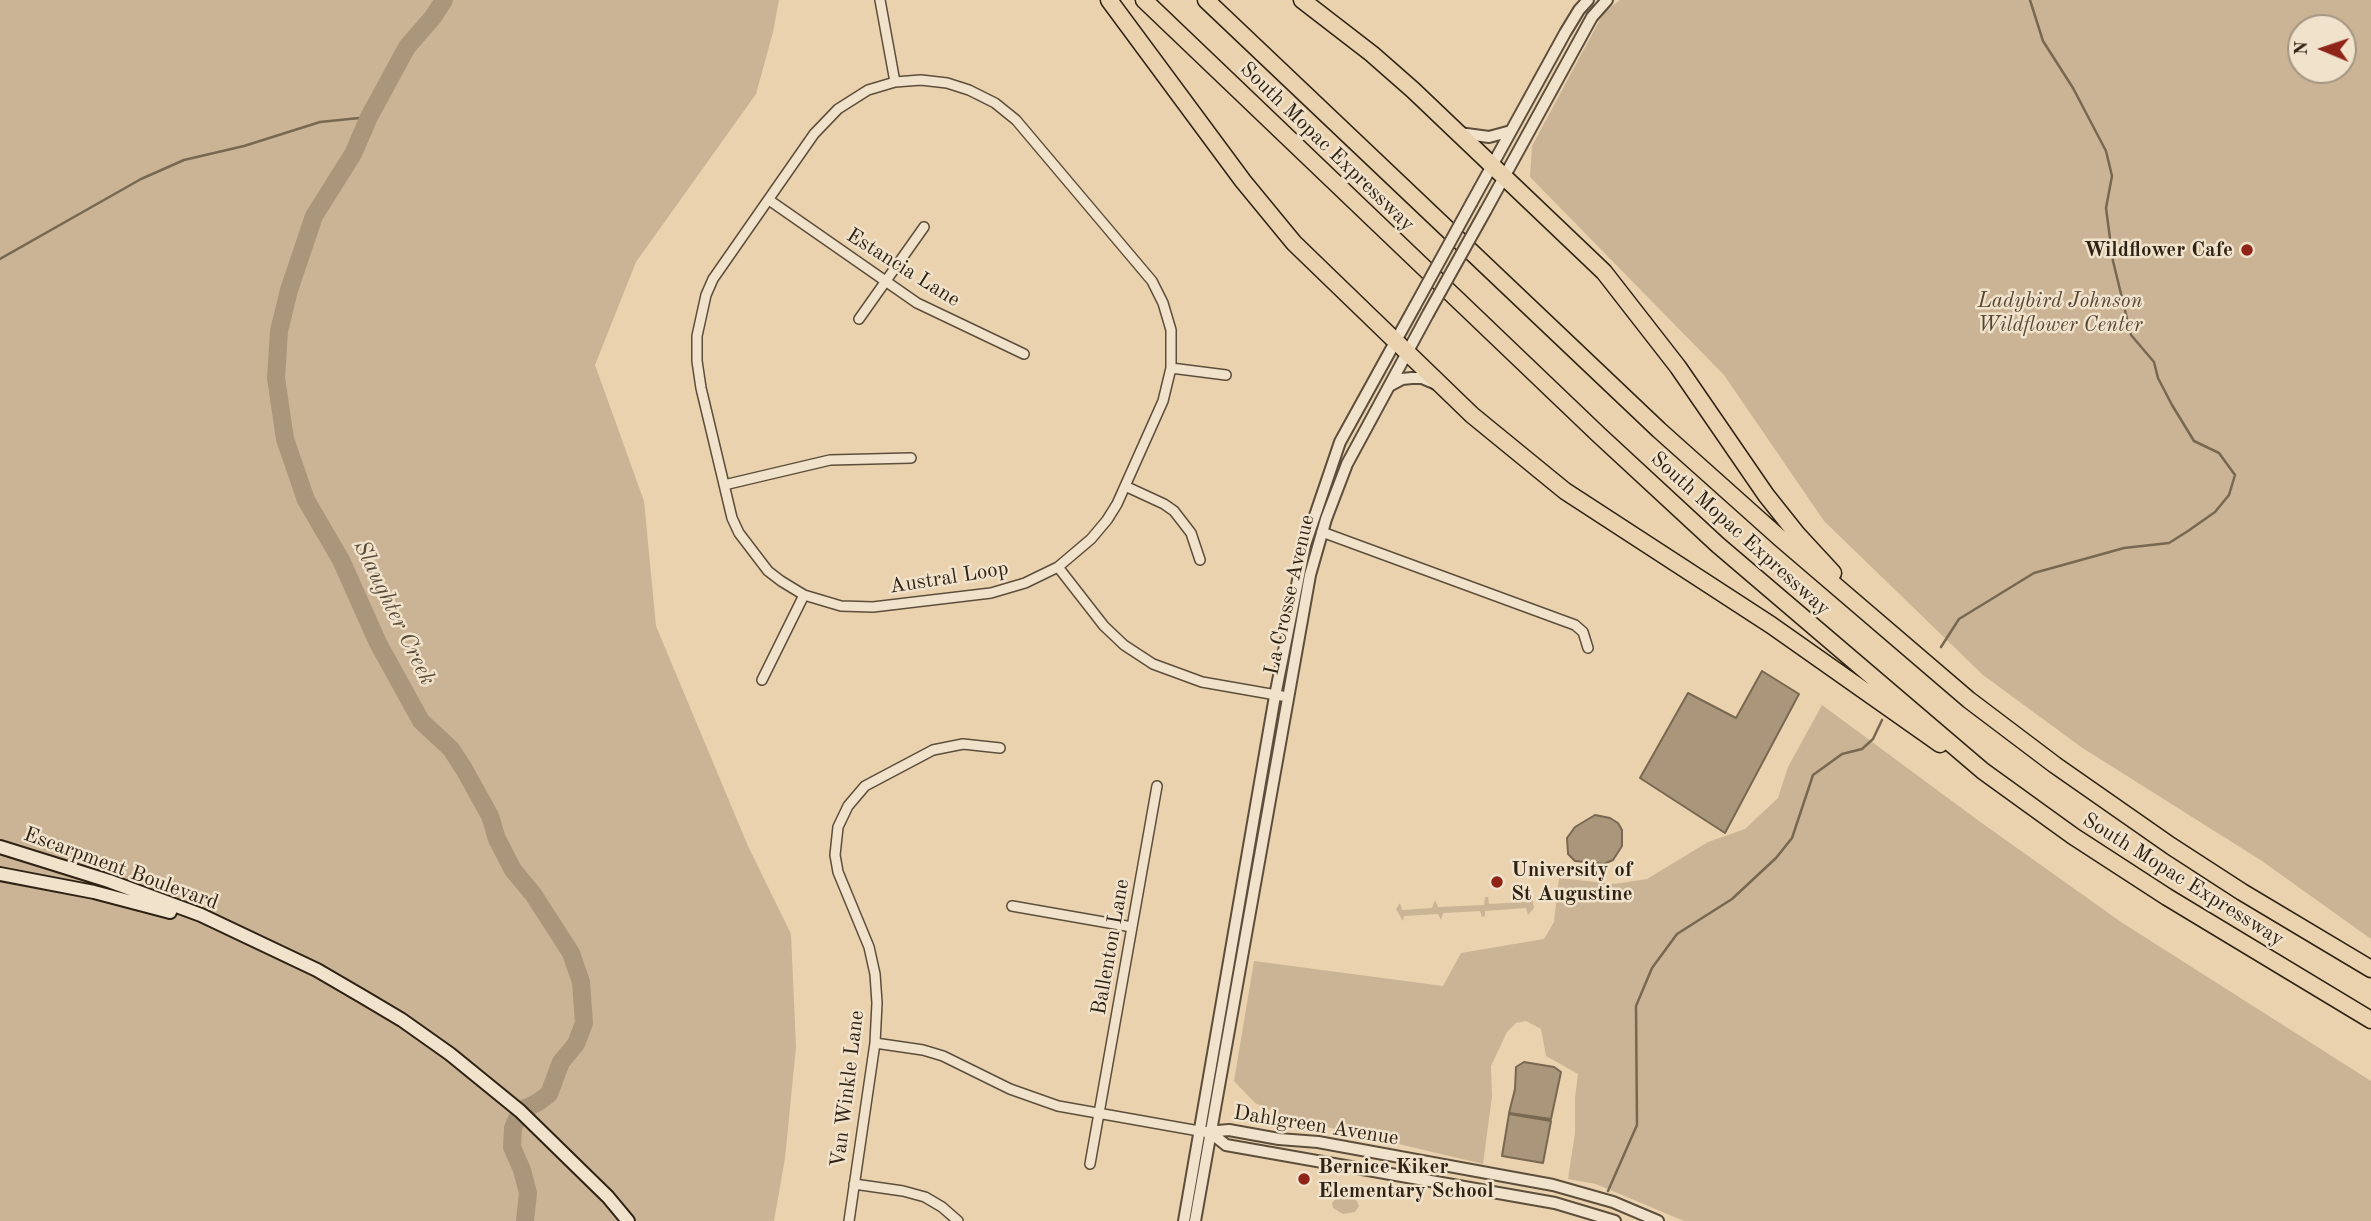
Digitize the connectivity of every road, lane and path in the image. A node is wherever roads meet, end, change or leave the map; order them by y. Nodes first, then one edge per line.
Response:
1 (880, 0) edge
2 (1109, 0) edge
3 (1144, 0) edge
4 (1206, 0) edge
5 (1302, 0) edge
6 (1588, 0) edge
7 (1607, 0) edge
8 (895, 82) junction
9 (1511, 131) junction
10 (1457, 133) junction
11 (1498, 172) junction
12 (769, 200) junction
13 (924, 227) dead end
14 (886, 281) junction
15 (859, 319) dead end
16 (1402, 345) junction
17 (1024, 354) dead end
18 (1171, 368) junction
19 (1226, 375) dead end
20 (1389, 386) junction
21 (1446, 389) junction
22 (911, 458) dead end
23 (724, 485) junction
24 (1125, 486) junction
25 (1322, 532) junction
26 (1200, 560) dead end
27 (1058, 566) junction
28 (804, 595) junction
29 (1877, 622) junction
30 (1588, 648) dead end
31 (762, 680) dead end
32 (1281, 696) junction
33 (1000, 748) dead end
34 (1983, 771) junction
35 (1157, 786) dead end
36 (0, 847) edge
37 (0, 874) edge
38 (1012, 906) dead end
39 (1132, 927) junction
40 (229, 930) junction
41 (2371, 969) edge
42 (2371, 1020) edge
43 (874, 1044) junction
44 (1099, 1114) junction
45 (1205, 1132) junction
46 (1090, 1164) dead end
47 (854, 1184) junction
48 (628, 1221) edge
49 (849, 1221) edge
50 (958, 1221) edge
51 (1184, 1221) edge
52 (1195, 1221) edge
53 (1615, 1221) edge
54 (1658, 1221) edge

1 - 8 street
2 - 16 highway
3 - 34 highway, South Mopac Expressway
4 - 29 highway, South Mopac Expressway
5 - 10 highway
6 - 9 street
7 - 11 street, La Crosse Avenue
8 - 12 street, Austral Loop
8 - 18 street, Austral Loop
9 - 10 street
9 - 11 street
10 - 11 highway
11 - 16 street, La Crosse Avenue, bridge
11 - 16 street, La Crosse Avenue, bridge
11 - 29 highway
12 - 14 street, Estancia Lane
12 - 23 street, Austral Loop
13 - 14 street
14 - 15 street
14 - 17 street, Estancia Lane
16 - 20 street, La Crosse Avenue
16 - 21 highway
16 - 32 street, La Crosse Avenue
18 - 19 street
18 - 24 street, Austral Loop
20 - 21 street
20 - 25 street, La Crosse Avenue
21 - 34 highway
22 - 23 street
23 - 28 street, Austral Loop
24 - 26 street
24 - 27 street, Austral Loop
25 - 30 street
25 - 32 street, La Crosse Avenue
27 - 28 street, Austral Loop
27 - 32 street
28 - 31 street
29 - 41 highway, South Mopac Expressway
32 - 45 street, La Crosse Avenue
33 - 43 street, Van Winkle Lane
34 - 42 highway, South Mopac Expressway
35 - 39 street, Ballenton Lane
36 - 40 main road, Escarpment Boulevard
37 - 40 main road, Escarpment Boulevard
38 - 39 street
39 - 44 street, Ballenton Lane
40 - 48 main road, Escarpment Boulevard
43 - 44 street, Dahlgreen Avenue
43 - 47 street, Van Winkle Lane
44 - 45 street, Dahlgreen Avenue
44 - 46 street, Ballenton Lane
45 - 51 street, La Crosse Avenue
45 - 52 street, La Crosse Avenue
45 - 53 street, Dahlgreen Avenue
45 - 54 street, Dahlgreen Avenue
47 - 49 street, Van Winkle Lane
47 - 50 street

